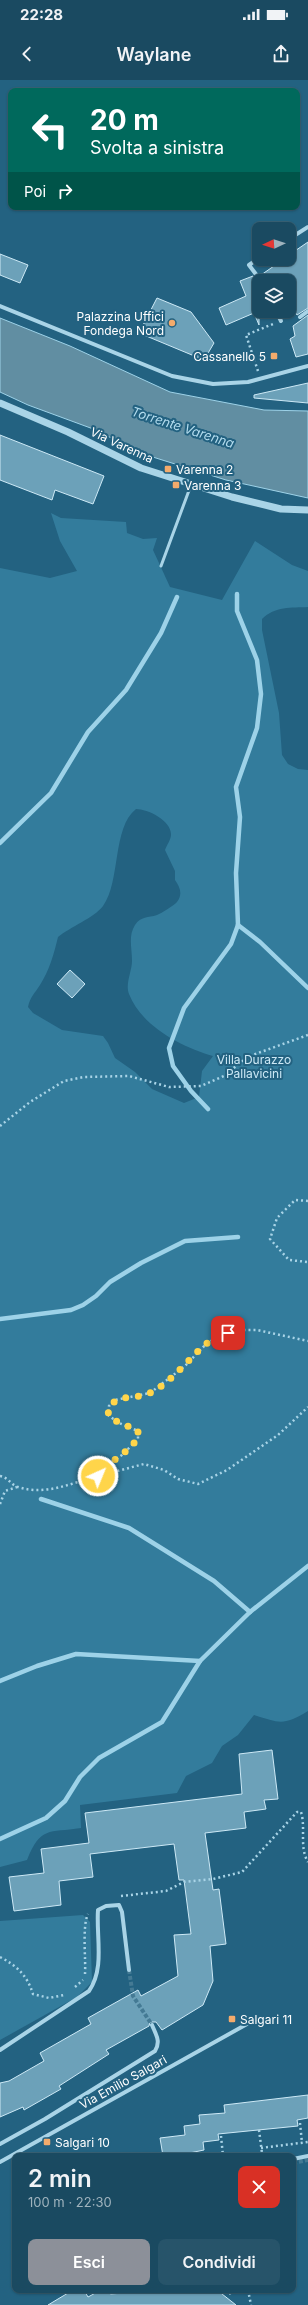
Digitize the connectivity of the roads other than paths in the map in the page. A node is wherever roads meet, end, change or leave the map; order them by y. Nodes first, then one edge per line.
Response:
1 (308, 227) edge
2 (296, 234) edge
3 (252, 263) edge
4 (256, 274) edge
5 (0, 306) edge
6 (308, 312) edge
7 (300, 317) dead end
8 (279, 318) edge
9 (280, 321) road end
10 (308, 366) edge
11 (0, 403) edge
12 (191, 485) junction
13 (308, 510) edge
14 (161, 566) dead end
15 (129, 1970) tunnel mouth
16 (256, 2019) dead end
17 (152, 2025) tunnel mouth
18 (0, 2050) edge
19 (0, 2144) edge
20 (16, 2153) edge
21 (12, 2155) edge
22 (308, 2156) edge
23 (296, 2158) edge
24 (0, 2162) edge

1 - 2 street
3 - 4 street
5 - 10 street
6 - 7 street
8 - 9 street
11 - 12 street, Via Varenna
12 - 13 street, Via Varenna
12 - 14 lane
15 - 18 street
16 - 20 street, Via Emilio Salgari
17 - 19 street
21 - 24 street, Via Emilio Salgari
22 - 23 street

